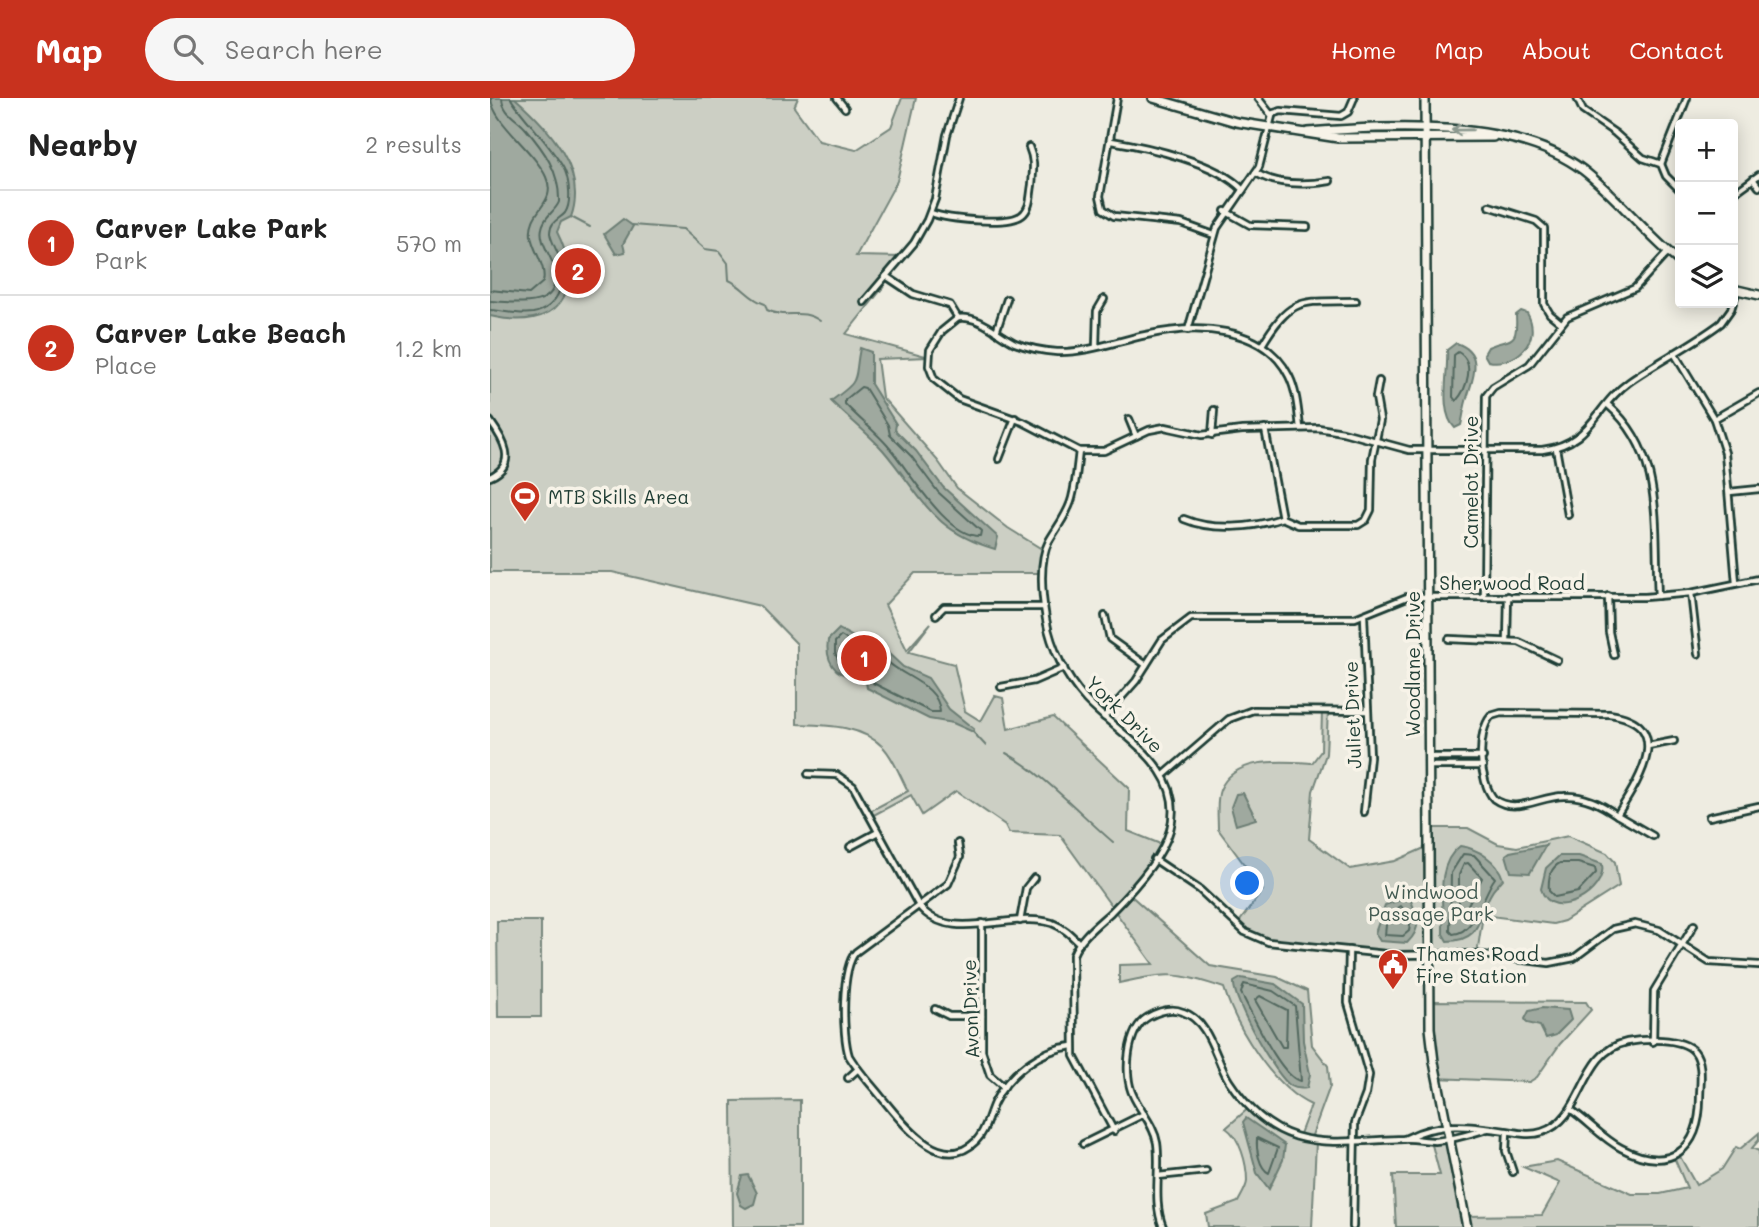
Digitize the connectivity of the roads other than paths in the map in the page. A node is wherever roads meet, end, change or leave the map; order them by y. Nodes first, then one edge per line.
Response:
1 (837, 98) edge
2 (959, 98) edge
3 (1117, 98) edge
4 (1153, 98) edge
5 (1258, 98) edge
6 (1354, 98) edge
7 (1425, 98) edge
8 (1577, 98) edge
9 (1687, 98) edge
10 (845, 108) dead end
11 (1271, 114) junction
12 (1270, 128) junction
13 (1425, 130) junction
14 (1308, 132) junction
15 (1498, 136) junction
16 (1425, 139) junction
17 (1111, 141) junction
18 (1029, 147) dead end
19 (1661, 164) junction
20 (1256, 173) junction
21 (1759, 174) edge
22 (1753, 179) junction
23 (1330, 181) dead end
24 (1675, 185) edge
25 (1759, 187) edge
26 (1243, 190) junction
27 (1738, 190) edge
28 (1489, 206) dead end
29 (1226, 211) junction
30 (931, 213) junction
31 (1307, 227) dead end
32 (1214, 235) junction
33 (1668, 252) junction
34 (1675, 258) edge
35 (886, 276) junction
36 (1738, 290) edge
37 (1759, 295) edge
38 (1007, 299) dead end
39 (1104, 299) dead end
40 (1356, 301) dead end
41 (864, 302) dead end
42 (1731, 308) edge
43 (958, 318) junction
44 (1561, 323) junction
45 (1188, 330) junction
46 (996, 332) junction
47 (1262, 345) junction
48 (1096, 346) junction
49 (1674, 353) junction
50 (1379, 381) dead end
51 (1759, 393) edge
52 (1608, 405) junction
53 (1214, 410) dead end
54 (1015, 418) junction
55 (1129, 419) dead end
56 (1714, 419) junction
57 (490, 421) edge
58 (1300, 428) junction
59 (1265, 429) junction
60 (1212, 435) junction
61 (1136, 436) junction
62 (1376, 442) junction
63 (1556, 448) junction
64 (1427, 450) junction
65 (1483, 450) junction
66 (1079, 451) junction
67 (999, 459) dead end
68 (490, 477) edge
69 (1759, 489) edge
70 (1729, 492) junction
71 (1568, 515) dead end
72 (1282, 518) junction
73 (1184, 519) dead end
74 (1759, 579) edge
75 (1736, 583) junction
76 (1691, 593) junction
77 (1428, 596) junction
78 (1484, 596) junction
79 (1508, 596) junction
80 (1608, 596) junction
81 (1658, 596) junction
82 (1044, 607) junction
83 (936, 615) dead end
84 (1105, 615) dead end
85 (1364, 616) junction
86 (1449, 639) dead end
87 (1507, 641) junction
88 (1698, 654) dead end
89 (1614, 655) dead end
90 (1557, 660) dead end
91 (1146, 665) junction
92 (1064, 668) junction
93 (1002, 687) dead end
94 (1367, 711) junction
95 (1104, 717) junction
96 (1674, 741) dead end
97 (1648, 746) junction
98 (1428, 757) junction
99 (1483, 757) junction
100 (1429, 766) junction
101 (1483, 766) junction
102 (808, 774) dead end
103 (1164, 775) junction
104 (1759, 806) edge
105 (1364, 812) dead end
106 (1617, 815) junction
107 (1709, 817) dead end
108 (878, 832) junction
109 (1653, 836) dead end
110 (958, 843) dead end
111 (850, 847) dead end
112 (1154, 859) junction
113 (1034, 878) dead end
114 (919, 906) junction
115 (1020, 921) junction
116 (982, 923) junction
117 (1694, 925) dead end
118 (1079, 943) junction
119 (1681, 945) junction
120 (1349, 950) junction
121 (1430, 954) junction
122 (1759, 965) edge
123 (935, 1009) dead end
124 (982, 1016) junction
125 (1653, 1042) junction
126 (1073, 1046) junction
127 (858, 1069) junction
128 (848, 1077) dead end
129 (1004, 1087) junction
130 (1570, 1109) junction
131 (1144, 1114) junction
132 (1447, 1126) junction
133 (1487, 1129) junction
134 (1114, 1131) junction
135 (1507, 1131) junction
136 (1406, 1138) junction
137 (1449, 1139) junction
138 (1354, 1143) junction
139 (1083, 1144) dead end
140 (1206, 1171) dead end
141 (1513, 1172) dead end
142 (1158, 1176) junction
143 (1163, 1227) edge
144 (1353, 1227) edge
145 (1468, 1227) edge

1 - 10 street
2 - 30 street
3 - 17 street
4 - 12 street
5 - 11 street
6 - 11 street
7 - 13 street, Woodlane Drive
8 - 19 street
9 - 19 street
11 - 12 street
12 - 14 street
12 - 20 street
13 - 14 street
15 -> 13 street
13 - 16 street, Woodlane Drive
14 - 16 street
15 - 16 street
15 - 33 street
16 - 64 street, Woodlane Drive
17 - 26 street
17 - 32 street
18 - 30 street
19 - 24 street
20 - 23 street
20 - 26 street
21 - 22 street
22 - 25 street
22 - 27 street
26 - 29 street
28 - 44 street
29 - 31 street
29 - 32 street
30 - 35 street
32 - 45 street
33 - 34 street
33 - 44 street, Camelot Drive
35 - 41 street
35 - 43 street
36 - 37 street
38 - 46 street
39 - 48 street
40 - 47 street
42 - 49 street
43 - 46 street
43 - 54 street
44 - 65 street, Camelot Drive
45 - 47 street
45 - 48 street
46 - 48 street
47 - 58 street
49 - 52 street
49 - 56 street
50 - 62 street
51 - 56 street
52 - 63 street
52 - 81 street
53 - 60 street
54 - 66 street
54 - 67 street
55 - 61 street
56 - 70 street
57 - 68 street
58 - 59 street
58 - 62 street
59 - 60 street
59 - 72 street
60 - 61 street
61 - 66 street
62 - 64 street
62 - 72 street
63 - 65 street
63 - 71 street
64 - 65 street
64 - 77 street, Woodlane Drive
65 - 78 street, Camelot Drive
66 - 82 street, York Drive
69 - 70 street
70 - 75 street
72 - 73 street
74 - 75 street, Sherwood Road
75 - 76 street, Sherwood Road
76 - 81 street, Sherwood Road
76 - 88 street
77 - 78 street, Sherwood Road
77 - 85 street, Sherwood Road
77 - 98 street, Woodlane Drive
78 - 79 street, Sherwood Road
79 - 80 street, Sherwood Road
79 - 87 street
80 - 81 street, Sherwood Road
80 - 89 street
82 - 83 street
82 - 92 street, York Drive
84 - 91 street
85 - 91 street, Sherwood Road
85 - 94 street, Juliet Drive
86 - 87 street
87 - 90 street
91 - 95 street, Sherwood Road
92 - 93 street
92 - 95 street, York Drive
94 - 103 street
94 - 105 street, Juliet Drive
95 - 103 street, York Drive
96 - 97 street
97 - 99 street
97 - 106 street
98 - 99 street
98 - 100 street, Woodlane Drive
99 - 101 street
100 - 101 street
100 - 121 street, Woodlane Drive
101 - 106 street
102 - 108 street
103 - 112 street, York Drive
104 - 107 street
106 - 109 street
108 - 111 street
108 - 114 street
110 - 114 street
112 - 118 street, York Drive
112 - 120 street
113 - 115 street
114 - 116 street
114 - 127 street
115 - 116 street
115 - 118 street
116 - 124 street, Avon Drive
117 - 119 street
118 - 126 street
119 - 121 street
119 - 122 street
119 - 125 street
120 - 121 street
120 - 138 street
121 - 132 street, Woodlane Drive
123 - 124 street
124 - 129 street, Avon Drive
125 - 130 street
125 - 130 street
126 - 129 street
126 - 134 street
127 - 128 street
127 - 129 street
130 - 135 street
131 - 134 street
131 - 138 street
131 - 142 street
132 - 133 street
132 - 136 street
132 - 137 street, Woodlane Drive
133 - 135 street
133 - 137 street
134 - 139 street
135 - 141 street
136 - 137 street
136 - 138 street
137 - 145 street, Woodlane Drive
138 - 144 street
140 - 142 street
142 - 143 street

